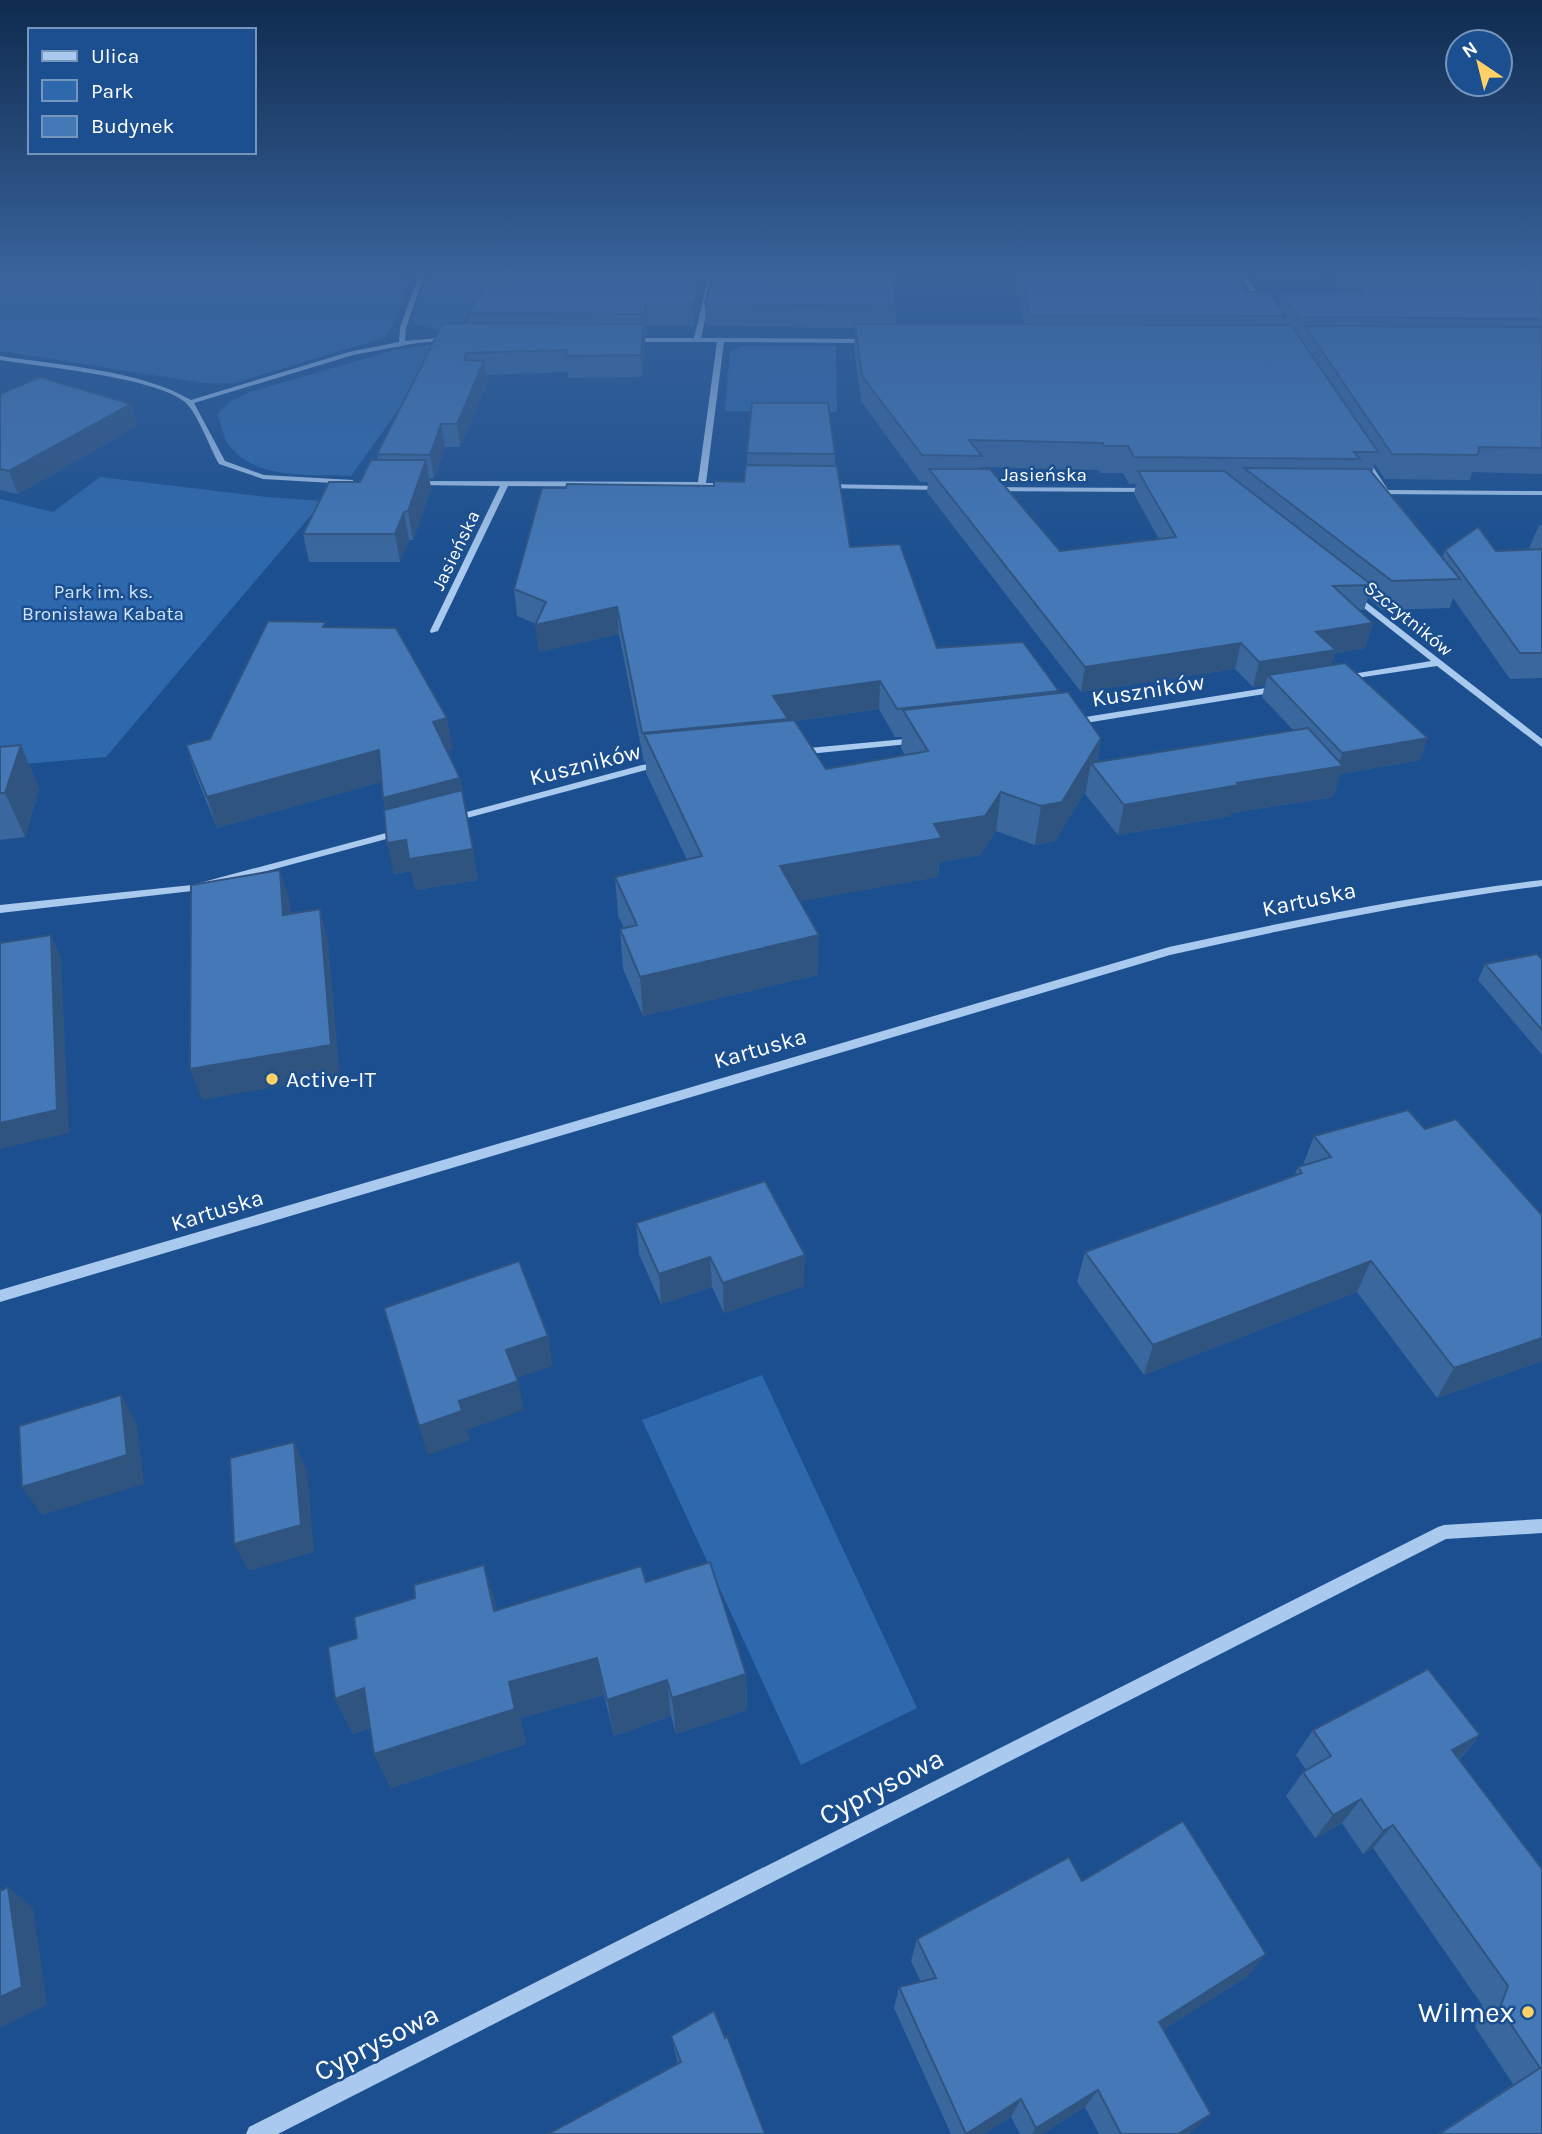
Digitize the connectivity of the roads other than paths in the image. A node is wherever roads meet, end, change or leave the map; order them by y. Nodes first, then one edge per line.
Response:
1 (74, 371) edge
2 (301, 371) edge
3 (717, 371) edge
4 (190, 402) junction
5 (1356, 447) edge
6 (361, 482) edge
7 (400, 483) edge
8 (505, 484) junction
9 (702, 485) junction
10 (743, 485) edge
11 (810, 486) edge
12 (945, 488) edge
13 (986, 489) edge
14 (1167, 490) edge
15 (1359, 492) edge
16 (1386, 492) junction
17 (1542, 493) edge
18 (1341, 586) edge
19 (434, 631) dead end
20 (1437, 663) junction
21 (1329, 680) edge
22 (1289, 687) edge
23 (1059, 724) edge
24 (922, 740) edge
25 (1542, 744) edge
26 (784, 753) edge
27 (674, 764) edge
28 (445, 821) edge
29 (418, 828) edge
30 (1542, 883) edge
31 (0, 909) edge
32 (0, 1296) edge
33 (1542, 1526) edge
34 (256, 2134) edge

1 - 4 street
2 - 4 street
3 - 9 street
4 - 6 street
5 - 16 street
7 - 8 street, Jasieńska
8 - 9 street, Jasieńska
8 - 19 street, Jasieńska
9 - 10 street, Jasieńska
11 - 12 street
13 - 14 street, Jasieńska
15 - 16 street
16 - 17 street
18 - 20 street, Szczytników
20 - 21 street
20 - 25 street, Szczytników
22 - 23 street, Kuszników
24 - 26 street
27 - 28 street, Kuszników
29 - 31 street
30 - 32 street, Kartuska
33 - 34 street, Cyprysowa

